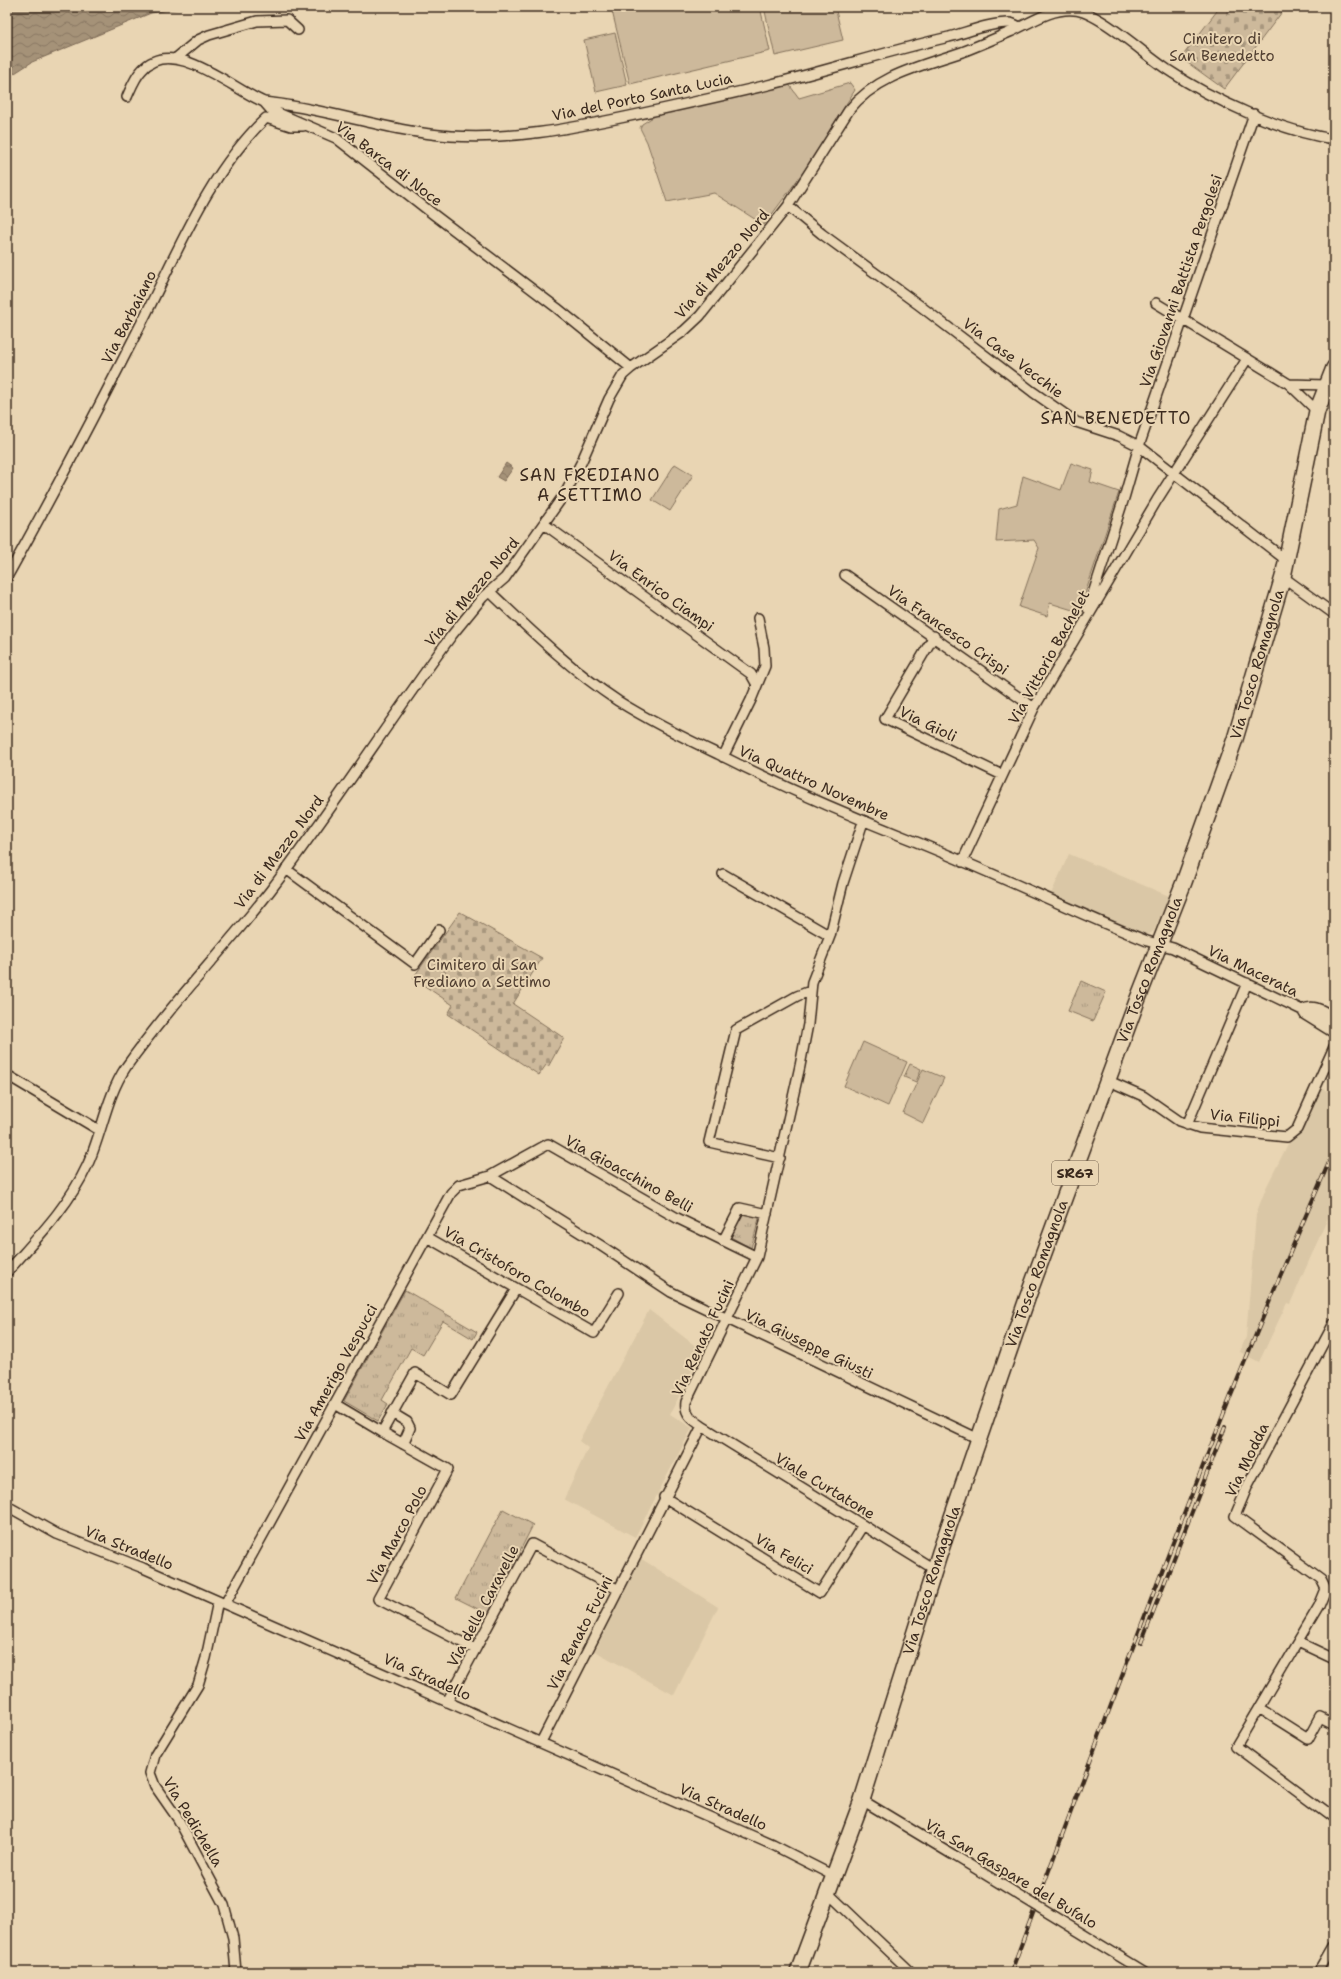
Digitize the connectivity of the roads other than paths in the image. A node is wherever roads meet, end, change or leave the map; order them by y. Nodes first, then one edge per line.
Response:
1 (1019, 27) junction
2 (298, 30) dead end
3 (175, 59) junction
4 (127, 97) dead end
5 (264, 102) junction
6 (1254, 114) junction
7 (309, 126) junction
8 (1334, 139) edge
9 (788, 206) junction
10 (1156, 303) dead end
11 (1182, 319) junction
12 (1247, 359) junction
13 (631, 368) junction
14 (1334, 368) edge
15 (1289, 384) junction
16 (1327, 385) junction
17 (1317, 411) junction
18 (1139, 446) junction
19 (1174, 474) junction
20 (544, 524) junction
21 (1286, 560) junction
22 (845, 575) dead end
23 (7, 577) edge
24 (1283, 577) junction
25 (489, 591) junction
26 (1334, 614) edge
27 (758, 618) dead end
28 (1086, 618) junction
29 (934, 636) junction
30 (756, 683) junction
31 (1034, 708) junction
32 (723, 757) junction
33 (1002, 776) junction
34 (863, 822) junction
35 (962, 862) junction
36 (286, 869) junction
37 (723, 874) dead end
38 (439, 930) dead end
39 (830, 936) junction
40 (1160, 943) junction
41 (1247, 983) junction
42 (810, 992) junction
43 (1302, 1010) junction
44 (1334, 1017) edge
45 (1334, 1025) edge
46 (1334, 1033) edge
47 (1334, 1048) edge
48 (7, 1075) edge
49 (1109, 1081) junction
50 (1187, 1124) junction
51 (99, 1130) junction
52 (780, 1158) junction
53 (490, 1176) junction
54 (767, 1214) junction
55 (427, 1237) junction
56 (723, 1240) junction
57 (757, 1257) junction
58 (7, 1272) edge
59 (516, 1289) junction
60 (619, 1292) dead end
61 (726, 1319) junction
62 (1334, 1323) edge
63 (335, 1404) junction
64 (392, 1413) junction
65 (702, 1426) junction
66 (382, 1432) junction
67 (979, 1439) junction
68 (403, 1444) junction
69 (664, 1497) junction
70 (7, 1506) edge
71 (864, 1525) junction
72 (934, 1569) junction
73 (617, 1589) junction
74 (222, 1602) junction
75 (1298, 1642) junction
76 (475, 1649) junction
77 (1334, 1660) edge
78 (447, 1702) junction
79 (1259, 1708) junction
80 (1334, 1724) edge
81 (541, 1742) junction
82 (862, 1800) junction
83 (1334, 1819) edge
84 (834, 1876) junction
85 (828, 1893) junction
86 (1334, 1946) edge
87 (236, 1972) edge
88 (798, 1972) edge
89 (911, 1972) edge
90 (1146, 1972) edge
91 (1319, 1972) edge

1 - 5 street, Via del Porto Santa Lucia
1 - 6 street, Via di Mezzo Nord
1 - 9 street, Via di Mezzo Nord
2 - 3 street
3 - 4 street
3 - 5 street, Via Barca di Noce
5 - 7 street, Via Barca di Noce
6 - 8 street, Via di Mezzo Nord
6 - 11 street, Via Giovanni Battista Pergolesi
7 - 13 street, Via Barca di Noce
7 - 23 street, Via Barbaiano
9 - 13 street, Via di Mezzo Nord
9 - 18 street, Via Case Vecchie
10 - 11 street
11 - 12 street
11 - 18 street, Via Giovanni Battista Pergolesi
12 - 15 street
12 - 19 street, Via Vittorio Bachelet
13 - 20 street, Via di Mezzo Nord
14 - 16 main road, Via Tosco Romagnola / SR67
15 - 16 street
15 - 17 street
16 - 17 main road, Via Tosco Romagnola / SR67
17 - 21 main road, Via Tosco Romagnola / SR67
18 - 19 street, Via Case Vecchie
18 - 28 street, Via Giovanni Battista Pergolesi
19 - 21 street, Via Case Vecchie
19 - 28 street, Via Vittorio Bachelet
20 - 25 street, Via di Mezzo Nord
20 - 30 street, Via Enrico Ciampi
21 - 24 main road, Via Tosco Romagnola / SR67
22 - 29 street, Via Francesco Crispi
24 - 26 street
24 - 40 main road, Via Tosco Romagnola / SR67
25 - 32 street, Via Quattro Novembre
25 - 36 street, Via di Mezzo Nord
27 - 30 street
28 - 31 street, Via Vittorio Bachelet
29 - 31 street, Via Francesco Crispi
29 - 33 street, Via Gioli
30 - 32 street
31 - 33 street, Via Vittorio Bachelet
32 - 34 street, Via Quattro Novembre
33 - 35 street, Via Vittorio Bachelet
34 - 35 street, Via Quattro Novembre
34 - 39 street, Via Renato Fucini
35 - 40 street, Via Quattro Novembre
36 - 38 street
36 - 51 street, Via di Mezzo Nord
37 - 39 street
39 - 42 street, Via Renato Fucini
40 - 41 street, Via Macerata
40 - 49 main road, Via Tosco Romagnola / SR67
41 - 43 street, Via Macerata
41 - 50 street
42 - 52 street, Via Renato Fucini
42 - 52 street
43 - 44 street
43 - 45 street, Via Macerata
43 - 46 street
47 - 50 street, Via Filippi
48 - 51 street
49 - 50 street, Via Filippi
49 - 67 main road, Via Tosco Romagnola / SR67
51 - 58 street, Via di Mezzo Nord
52 - 54 street, Via Renato Fucini
53 - 55 street, Via Amerigo Vespucci
53 - 56 street, Via Gioacchino Belli
53 - 61 street, Via Giuseppe Giusti
54 - 56 street
54 - 57 street, Via Renato Fucini
55 - 59 street, Via Cristoforo Colombo
55 - 63 street, Via Amerigo Vespucci
56 - 57 street, Via Gioacchino Belli
57 - 61 street, Via Renato Fucini
59 - 60 street, Via Cristoforo Colombo
59 - 64 street
61 - 65 street, Via Renato Fucini
61 - 67 street, Via Giuseppe Giusti
62 - 75 street, Via Modda
63 - 66 street
63 - 74 street, Via Amerigo Vespucci
64 - 66 street
64 - 68 street
65 - 69 street, Via Renato Fucini
65 - 71 street, Viale Curtatone
66 - 68 street
67 - 72 main road, Via Tosco Romagnola / SR67
68 - 76 street, Via Marco Polo
69 - 71 street, Via Felici
69 - 73 street, Via Renato Fucini
70 - 74 street, Via Stradello
71 - 72 street, Viale Curtatone
72 - 82 main road, Via Tosco Romagnola / SR67
73 - 76 street, Via delle Caravelle
73 - 81 street, Via Renato Fucini
74 - 78 street, Via Stradello
74 - 87 street, Via Pedichella
75 - 77 street
75 - 79 street, Via Modda
76 - 78 street, Via delle Caravelle
78 - 81 street, Via Stradello
79 - 80 street
79 - 83 street, Via Modda
81 - 84 street, Via Stradello
82 - 84 main road, Via Tosco Romagnola / SR67
82 - 90 street, Via San Gaspare del Bufalo, bridge
84 - 85 main road, Via Tosco Romagnola / SR67
85 - 88 main road, Via Tosco Romagnola / SR67
85 - 89 street
86 - 91 street

